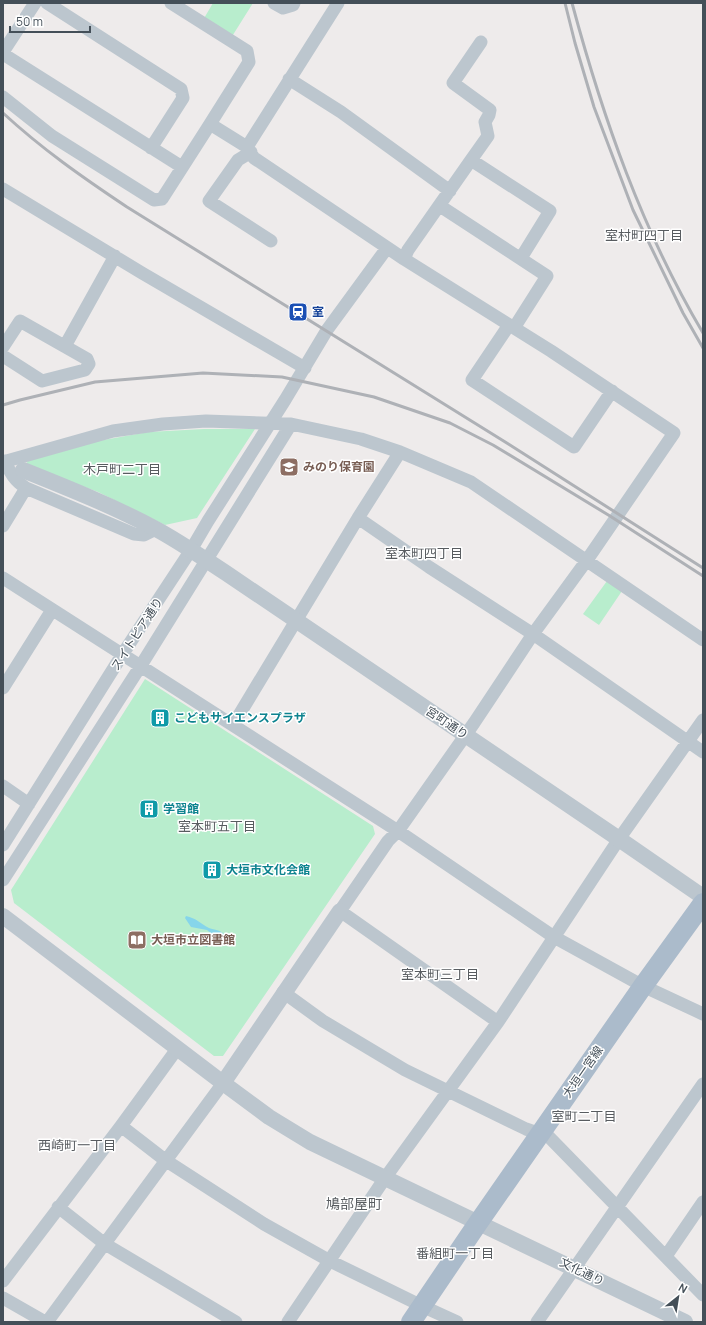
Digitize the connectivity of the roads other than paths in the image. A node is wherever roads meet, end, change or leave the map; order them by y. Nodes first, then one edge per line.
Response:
1 (35, 3) edge
2 (47, 3) edge
3 (171, 3) edge
4 (274, 3) edge
5 (294, 3) edge
6 (338, 3) edge
7 (481, 42) dead end
8 (3, 53) edge
9 (289, 79) junction
10 (3, 97) edge
11 (210, 124) junction
12 (151, 148) junction
13 (249, 149) junction
14 (471, 160) junction
15 (182, 167) junction
16 (3, 189) edge
17 (450, 191) junction
18 (440, 206) junction
19 (271, 241) dead end
20 (387, 248) junction
21 (115, 256) junction
22 (521, 258) junction
23 (404, 259) junction
24 (512, 326) junction
25 (65, 346) junction
26 (3, 347) edge
27 (3, 356) edge
28 (305, 368) junction
29 (612, 391) junction
30 (271, 423) junction
31 (291, 424) junction
32 (400, 452) junction
33 (4, 461) edge
34 (22, 470) dead end
35 (26, 488) junction
36 (358, 518) junction
37 (3, 526) edge
38 (156, 529) junction
39 (191, 550) junction
40 (206, 560) junction
41 (587, 560) junction
42 (3, 578) edge
43 (52, 610) junction
44 (295, 621) junction
45 (533, 634) junction
46 (703, 640) edge
47 (122, 655) junction
48 (140, 667) junction
49 (3, 688) edge
50 (703, 720) edge
51 (233, 725) junction
52 (465, 735) junction
53 (688, 742) junction
54 (703, 752) edge
55 (3, 786) edge
56 (29, 804) junction
57 (398, 831) junction
58 (620, 839) junction
59 (3, 845) edge
60 (3, 880) edge
61 (703, 897) edge
62 (703, 902) edge
63 (340, 911) junction
64 (3, 916) edge
65 (554, 937) junction
66 (643, 986) junction
67 (284, 992) junction
68 (703, 1014) edge
69 (498, 1022) junction
70 (177, 1049) junction
71 (223, 1083) junction
72 (703, 1084) edge
73 (448, 1090) junction
74 (120, 1126) junction
75 (540, 1134) junction
76 (166, 1160) junction
77 (385, 1178) junction
78 (703, 1202) edge
79 (618, 1206) junction
80 (58, 1207) junction
81 (478, 1223) junction
82 (105, 1244) junction
83 (666, 1256) junction
84 (330, 1261) junction
85 (575, 1268) junction
86 (3, 1280) edge
87 (703, 1295) edge
88 (3, 1298) edge
89 (416, 1314) edge
90 (46, 1322) edge
91 (236, 1322) edge
92 (288, 1322) edge
93 (457, 1322) edge
94 (537, 1322) edge
95 (685, 1322) edge

1 - 8 street
2 - 12 street
3 - 11 street
4 - 5 street
6 - 9 street
7 - 14 street
8 - 12 street
9 - 13 street
9 - 17 street
10 - 15 street
11 - 13 street
11 - 15 street
12 - 15 street
13 - 19 street
13 - 20 street
14 - 17 street
14 - 22 street
16 - 21 street
17 - 18 street
18 - 22 street
18 - 23 street
20 - 23 street
20 - 28 street, スイトピア通り
21 - 25 street
21 - 28 street
22 - 24 street
23 - 24 street
24 - 29 street
24 - 29 street
25 - 26 street
25 - 27 street
28 - 30 street, スイトピア通り
29 - 41 street
30 - 31 street
30 - 33 street
30 - 39 street, スイトピア通り
31 - 32 street
31 - 40 street
32 - 36 street
32 - 41 street
33 - 35 street
34 - 38 street, 宮町通り
35 - 37 street
35 - 38 street
36 - 44 street
36 - 45 street
38 - 39 street, 宮町通り
39 - 40 street, 宮町通り
39 - 47 street, スイトピア通り
40 - 44 street, 宮町通り
40 - 48 street
41 - 45 street
41 - 46 street
42 - 43 street
43 - 47 street
43 - 49 street
44 - 51 street
44 - 52 street, 宮町通り
45 - 52 street
45 - 53 street
47 - 48 street
47 - 56 street, スイトピア通り
48 - 51 street
48 - 60 street
50 - 53 street
51 - 57 street
52 - 57 street
52 - 58 street, 宮町通り
53 - 54 street
53 - 58 street
55 - 56 street
56 - 59 street, スイトピア通り
57 - 63 street
57 - 65 street
58 - 61 street, 宮町通り
58 - 65 street
62 - 66 main road, 大垣一宮線
63 - 67 street
63 - 69 street
64 - 70 street, 文化通り
65 - 66 street
65 - 69 street
66 - 68 street
66 - 75 main road, 大垣一宮線
67 - 71 street
67 - 73 street
69 - 73 street
70 - 71 street, 文化通り
70 - 74 street
71 - 76 street
71 - 77 street, 文化通り
72 - 79 street
73 - 75 street
73 - 77 street
74 - 76 street
74 - 80 street
75 - 79 street
75 - 81 main road, 大垣一宮線
76 - 82 street
76 - 84 street
77 - 81 street, 文化通り
77 - 84 street
78 - 83 street
79 - 83 street
79 - 85 street
80 - 82 street
80 - 86 street
81 - 85 street, 文化通り
81 - 89 main road, 大垣一宮線
82 - 90 street
82 - 91 street
83 - 87 street
84 - 89 street
84 - 92 street
85 - 94 street
85 - 95 street, 文化通り
88 - 90 street
89 - 93 street

